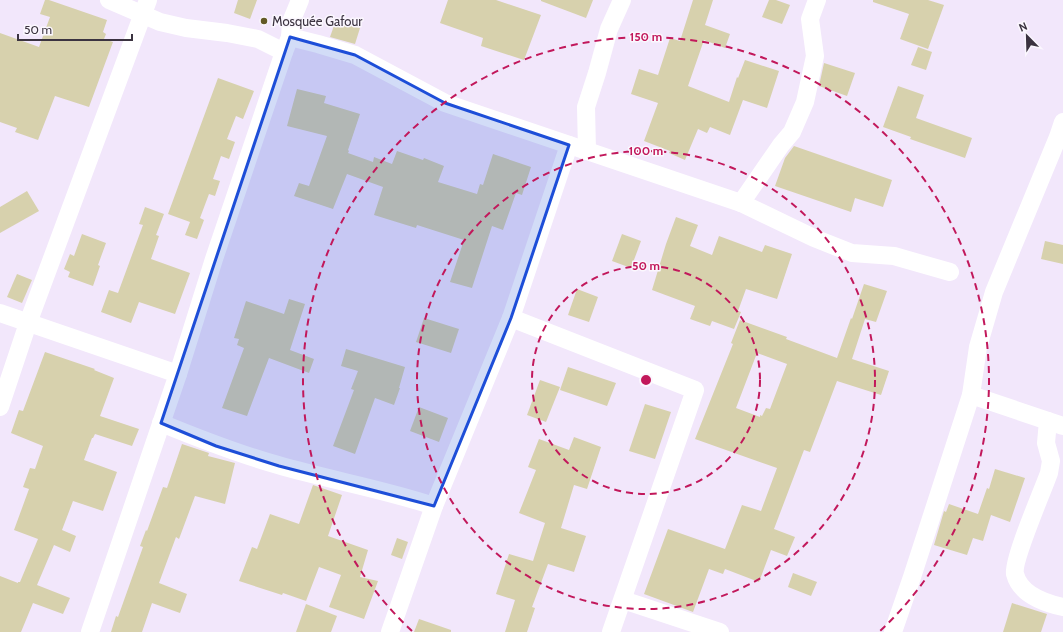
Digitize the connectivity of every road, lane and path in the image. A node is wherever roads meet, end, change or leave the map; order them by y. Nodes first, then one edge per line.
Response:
1 (109, 0) edge
2 (300, 0) edge
3 (622, 0) edge
4 (817, 0) edge
5 (145, 7) edge
6 (287, 45) junction
7 (1063, 122) edge
8 (569, 145) junction
9 (588, 151) junction
10 (741, 203) junction
11 (950, 272) dead end
12 (0, 313) edge
13 (511, 318) junction
14 (28, 323) junction
15 (178, 374) junction
16 (971, 395) junction
17 (0, 407) edge
18 (161, 423) junction
19 (1056, 424) edge
20 (434, 506) junction
21 (623, 600) junction
22 (1063, 607) edge
23 (90, 632) edge
24 (390, 632) edge
25 (611, 632) edge
26 (720, 632) edge
27 (893, 632) edge

1 - 5 street
2 - 6 street
3 - 9 street
4 - 10 street
5 - 6 street
5 - 14 street
6 - 8 street
6 - 15 street
7 - 16 street
8 - 9 street
8 - 13 street
9 - 10 street
10 - 11 street
12 - 14 street
13 - 20 street
13 - 21 street
14 - 15 street
14 - 17 street
15 - 18 street
16 - 19 street
16 - 27 street
18 - 20 street
18 - 23 street
19 - 22 street
20 - 24 street
21 - 25 street
21 - 26 street

